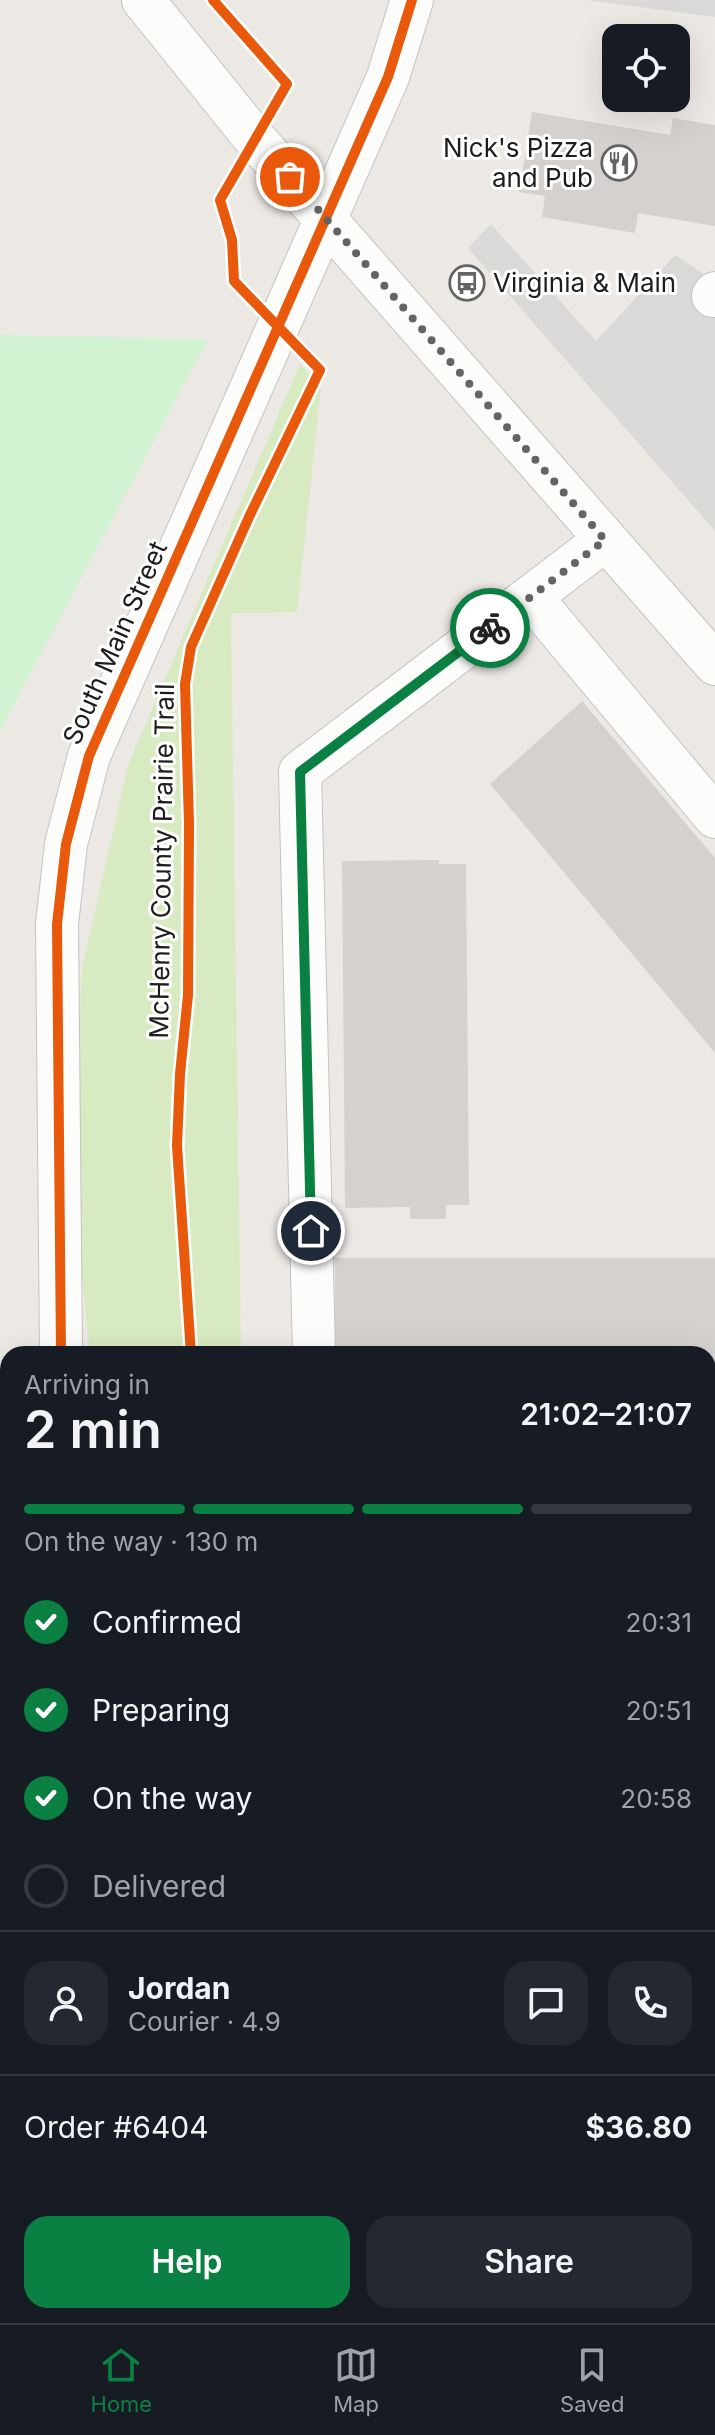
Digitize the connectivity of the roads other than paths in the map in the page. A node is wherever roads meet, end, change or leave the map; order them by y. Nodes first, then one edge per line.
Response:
1 (143, 0) edge
2 (412, 0) edge
3 (325, 216) junction
4 (605, 540) junction
5 (531, 597) junction
6 (715, 664) edge
7 (715, 817) edge
8 (61, 1346) edge
9 (314, 1346) edge

1 - 3 street
2 - 3 street, South Main Street
3 - 4 street
3 - 8 street, South Main Street
4 - 5 street
4 - 6 street
5 - 7 street
5 - 9 street

